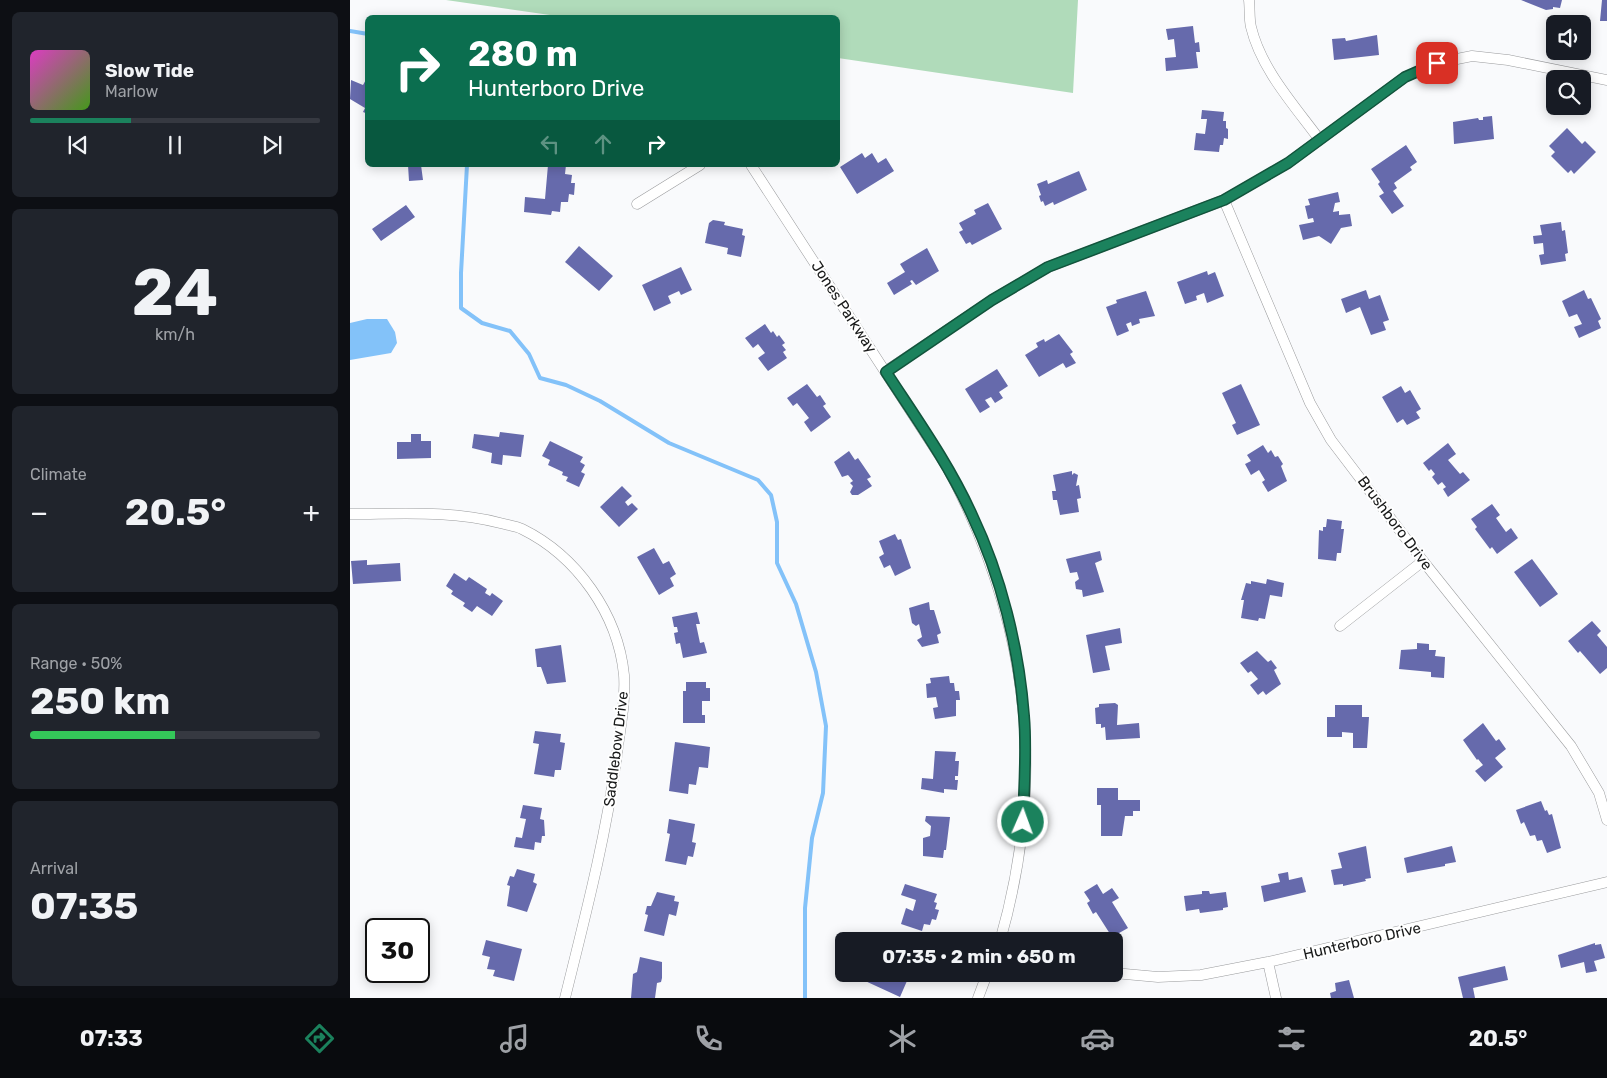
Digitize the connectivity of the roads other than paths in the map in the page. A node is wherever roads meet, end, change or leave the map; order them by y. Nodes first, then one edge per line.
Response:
1 (1249, 0) edge
2 (1607, 80) edge
3 (1319, 139) junction
4 (697, 167) edge
5 (752, 167) edge
6 (1224, 200) junction
7 (637, 204) dead end
8 (886, 372) junction
9 (350, 514) edge
10 (1424, 561) junction
11 (1340, 626) dead end
12 (1607, 820) edge
13 (1607, 882) edge
14 (1004, 932) edge
15 (1268, 962) junction
16 (1123, 974) edge
17 (984, 982) edge
18 (564, 998) edge
19 (978, 998) edge
20 (1276, 998) edge

1 - 3 street
2 - 3 street
3 - 6 street
4 - 7 street
5 - 8 street, Jones Parkway
6 - 8 street
6 - 10 street, Brushboro Drive
8 - 14 street, Jones Parkway
9 - 18 street, Saddlebow Drive
10 - 11 street
10 - 12 street, Brushboro Drive
13 - 15 street, Hunterboro Drive
15 - 16 street, Hunterboro Drive
15 - 20 street
17 - 19 street

